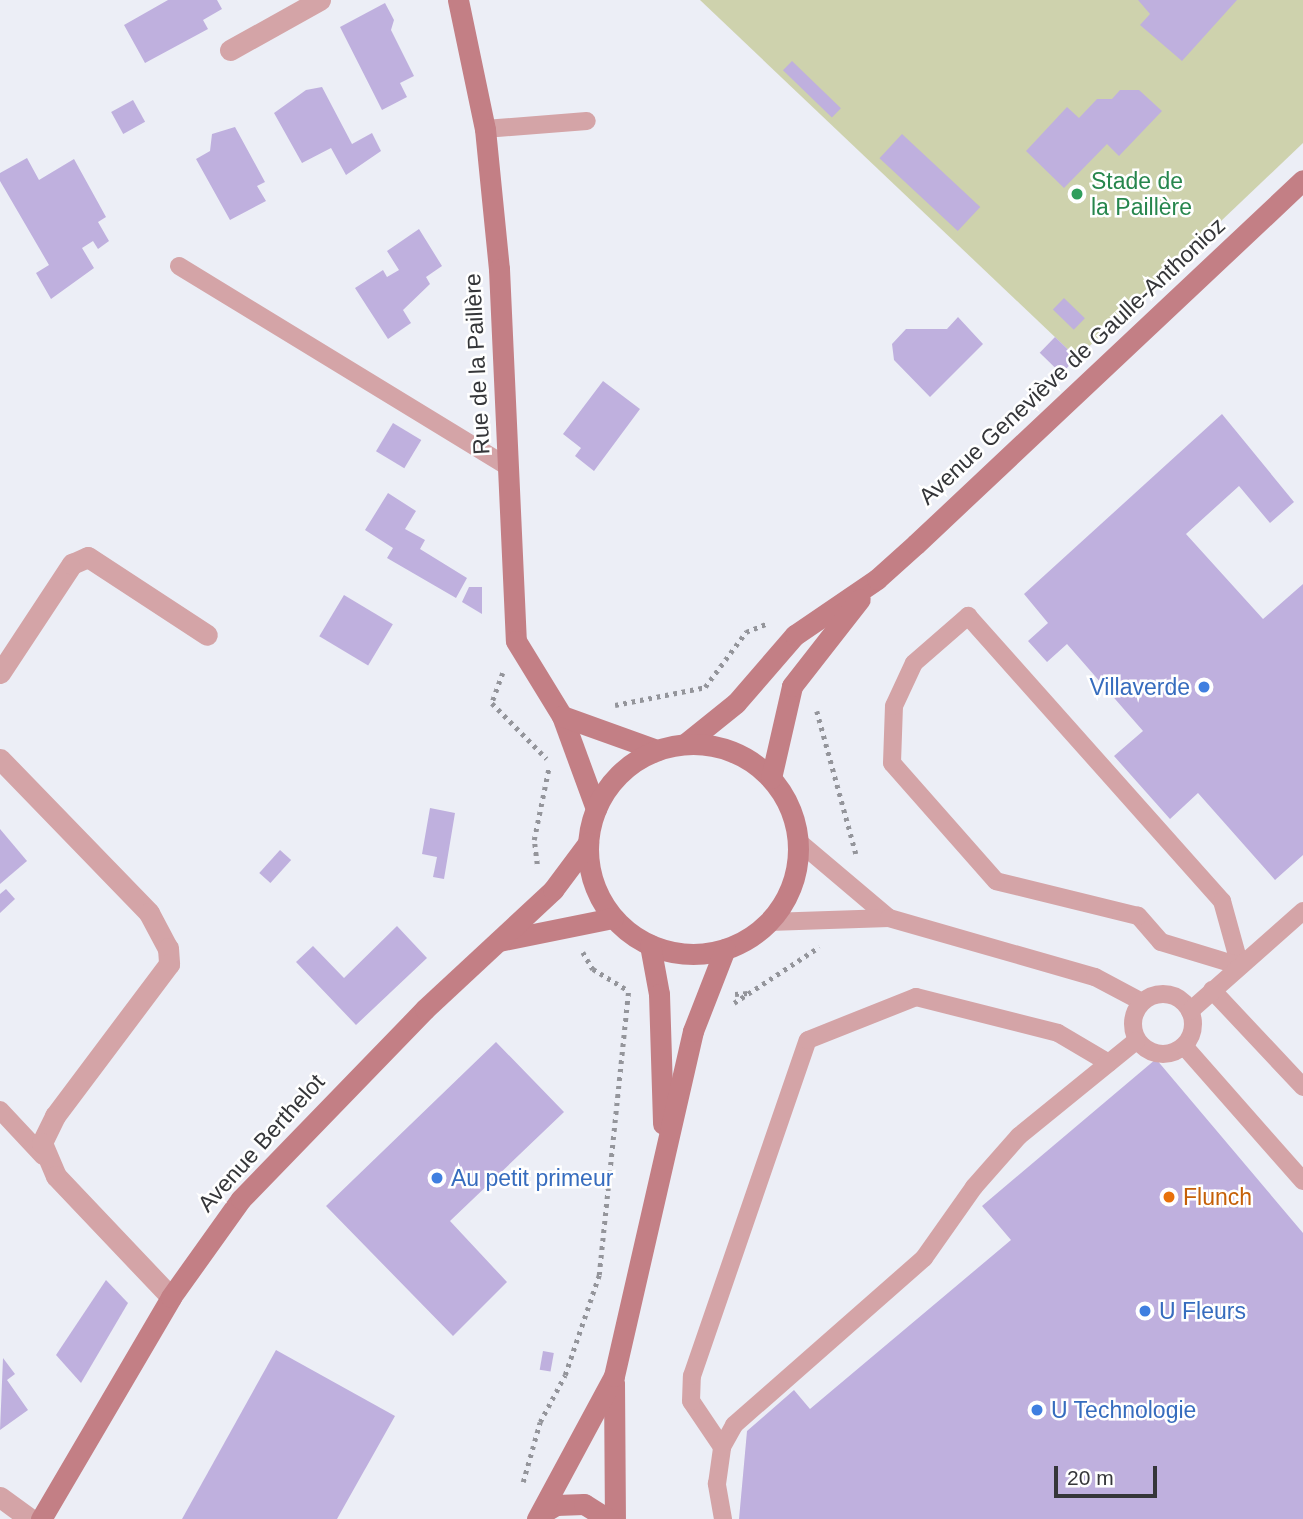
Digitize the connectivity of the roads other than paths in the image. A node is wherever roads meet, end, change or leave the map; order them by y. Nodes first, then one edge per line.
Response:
1 (320, 0) edge
2 (457, 0) edge
3 (230, 51) dead end
4 (587, 121) dead end
5 (485, 129) junction
6 (1303, 180) edge
7 (179, 266) dead end
8 (508, 467) junction
9 (877, 579) junction
10 (208, 635) dead end
11 (0, 673) edge
12 (562, 716) junction
13 (684, 744) junction
14 (657, 750) junction
15 (0, 759) edge
16 (771, 778) junction
17 (596, 809) junction
18 (798, 841) junction
19 (588, 844) junction
20 (1303, 911) edge
21 (613, 918) junction
22 (889, 918) junction
23 (769, 922) junction
24 (494, 942) junction
25 (650, 945) junction
26 (725, 949) junction
27 (1240, 966) junction
28 (1212, 990) junction
29 (1142, 1002) junction
30 (1190, 1010) junction
31 (1136, 1041) junction
32 (1184, 1046) junction
33 (1109, 1063) junction
34 (1303, 1087) edge
35 (0, 1110) edge
36 (664, 1154) junction
37 (43, 1156) junction
38 (1303, 1181) edge
39 (171, 1297) junction
40 (614, 1376) junction
41 (722, 1447) junction
42 (0, 1497) edge
43 (540, 1516) edge
44 (30, 1519) edge
45 (41, 1519) edge
46 (608, 1519) edge
47 (615, 1519) edge
48 (723, 1519) edge

1 - 3 street
2 - 5 main road, Rue de la Paillère
4 - 5 lane
5 - 8 main road, Rue de la Paillère
6 - 9 main road, Avenue Geneviève de Gaulle-Anthonioz
7 - 8 lane
8 - 12 main road, Rue de la Paillère
9 - 13 main road, Avenue Geneviève de Gaulle-Anthonioz
9 - 16 main road, Avenue Geneviève de Gaulle-Anthonioz
10 - 11 street
12 - 14 main road
12 - 17 main road, Rue de la Paillère
13 - 14 main road
13 - 16 main road
14 - 17 main road
15 - 37 street
16 - 18 main road
17 - 19 main road
18 - 22 lane
18 - 23 main road
19 - 21 main road
19 - 24 main road, Avenue Berthelot
20 - 27 lane
21 - 24 main road
21 - 25 main road
22 - 23 lane
22 - 29 lane
23 - 26 main road
24 - 39 main road, Avenue Berthelot
25 - 26 main road
25 - 36 main road
26 - 36 main road
27 - 27 lane
27 - 28 lane
28 - 30 lane
28 - 34 lane
29 - 30 lane
29 - 31 lane
30 - 32 lane
31 - 32 lane
31 - 33 lane
32 - 38 lane
33 - 41 lane
33 - 41 lane
35 - 37 lane
36 - 40 main road
37 - 39 street
39 - 45 main road, Avenue Berthelot
40 - 43 main road
40 - 47 main road
41 - 48 lane
42 - 44 street
43 - 46 main road

